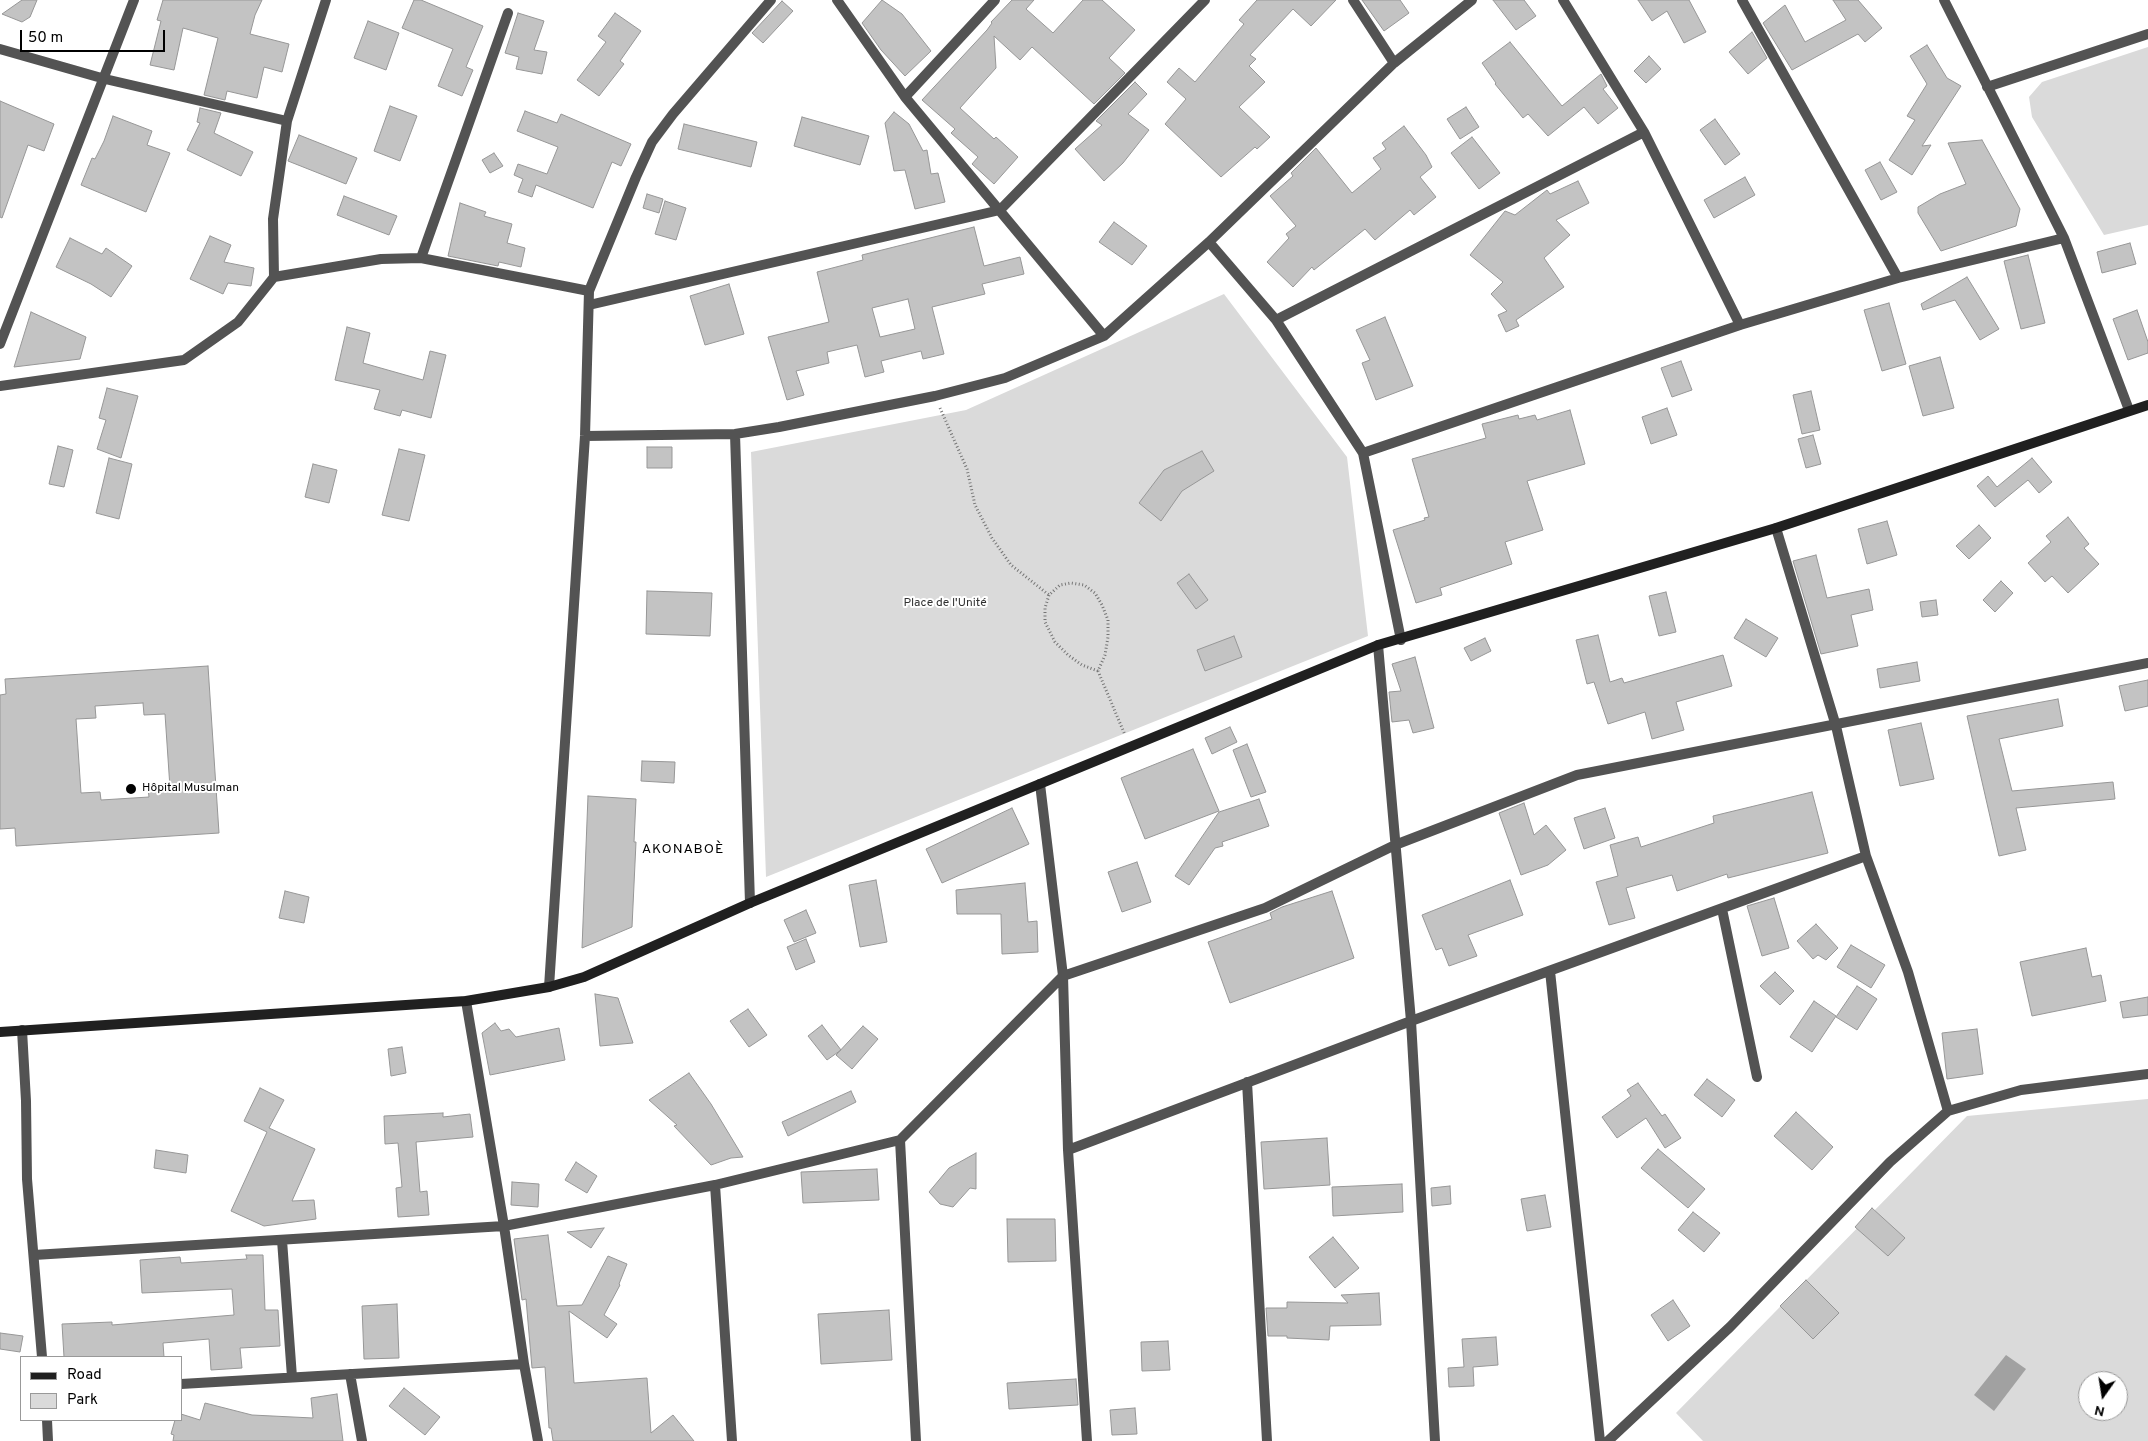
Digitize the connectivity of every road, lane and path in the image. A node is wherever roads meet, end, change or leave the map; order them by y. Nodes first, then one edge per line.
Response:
1 (134, 0) edge
2 (326, 0) edge
3 (771, 0) edge
4 (837, 0) edge
5 (995, 0) edge
6 (1206, 0) edge
7 (1353, 0) edge
8 (1472, 0) edge
9 (1563, 0) edge
10 (1742, 0) edge
11 (1944, 0) edge
12 (508, 13) dead end
13 (2148, 34) edge
14 (0, 49) edge
15 (1394, 63) junction
16 (105, 79) junction
17 (1987, 88) junction
18 (905, 97) junction
19 (287, 121) junction
20 (1644, 132) junction
21 (1000, 210) junction
22 (2064, 238) junction
23 (1209, 242) junction
24 (421, 258) junction
25 (274, 277) junction
26 (1898, 278) junction
27 (589, 291) junction
28 (589, 304) junction
29 (1276, 320) junction
30 (1740, 326) junction
31 (1104, 336) junction
32 (0, 344) edge
33 (0, 386) edge
34 (935, 396) junction
35 (2148, 405) edge
36 (2129, 410) junction
37 (735, 434) junction
38 (585, 436) junction
39 (1363, 452) junction
40 (1776, 528) junction
41 (1049, 595) junction
42 (1401, 640) junction
43 (1378, 645) junction
44 (2148, 663) edge
45 (1098, 671) junction
46 (1836, 726) junction
47 (1130, 747) junction
48 (1040, 784) junction
49 (1395, 845) junction
50 (1866, 856) junction
51 (750, 903) junction
52 (1722, 909) junction
53 (1550, 971) junction
54 (1063, 976) junction
55 (549, 987) junction
56 (466, 1002) junction
57 (1411, 1021) junction
58 (22, 1030) junction
59 (0, 1032) edge
60 (2148, 1074) edge
61 (1757, 1077) dead end
62 (1247, 1082) junction
63 (1948, 1111) junction
64 (900, 1140) junction
65 (1068, 1150) junction
66 (715, 1185) junction
67 (504, 1226) junction
68 (282, 1240) junction
69 (34, 1255) junction
70 (42, 1356) edge
71 (524, 1364) junction
72 (350, 1374) junction
73 (292, 1378) junction
74 (182, 1384) edge
75 (47, 1421) edge
76 (48, 1441) edge
77 (362, 1441) edge
78 (538, 1441) edge
79 (732, 1441) edge
80 (916, 1441) edge
81 (1087, 1441) edge
82 (1267, 1441) edge
83 (1435, 1441) edge
84 (1600, 1441) edge
85 (1608, 1441) edge

1 - 16 street
2 - 19 street
3 - 27 street
4 - 18 street
5 - 18 street
6 - 21 street
7 - 15 street
8 - 15 street
9 - 20 street
10 - 26 street
11 - 17 street
12 - 24 street
13 - 17 street
14 - 16 street
15 - 23 street
16 - 19 street
16 - 32 street
17 - 22 street
18 - 21 street
19 - 25 street
20 - 29 street
20 - 30 street
21 - 28 street
21 - 31 street
22 - 26 street
22 - 36 street
23 - 29 street
23 - 31 street
24 - 25 street
24 - 27 street
25 - 33 street
26 - 30 street
27 - 28 street
28 - 38 street
29 - 39 street
30 - 39 street
31 - 34 street
34 - 37 street
34 - 41 path
35 - 36 street
36 - 40 street
37 - 38 street
37 - 51 street
38 - 55 street
39 - 42 street
40 - 42 street
40 - 46 street
41 - 45 path
41 - 45 path
42 - 43 street
43 - 47 street
43 - 49 street
44 - 46 street
45 - 47 path
46 - 49 street
46 - 50 street
47 - 48 street
48 - 51 street
48 - 54 street
49 - 54 street
49 - 57 street
50 - 52 street
50 - 63 street
51 - 55 street
52 - 53 street
52 - 61 street
53 - 57 street
53 - 84 street
54 - 64 street
54 - 65 street
55 - 56 street
56 - 58 street
56 - 67 street
57 - 62 street
57 - 83 street
58 - 59 street
58 - 69 street
60 - 63 street
62 - 65 street
62 - 82 street
63 - 85 street
64 - 66 street
64 - 80 street
65 - 81 street
66 - 67 street
66 - 79 street
67 - 68 street
67 - 71 street
68 - 69 street
68 - 73 street
69 - 70 street
71 - 72 street
71 - 78 street
72 - 73 street
72 - 77 street
73 - 74 street
75 - 76 street

